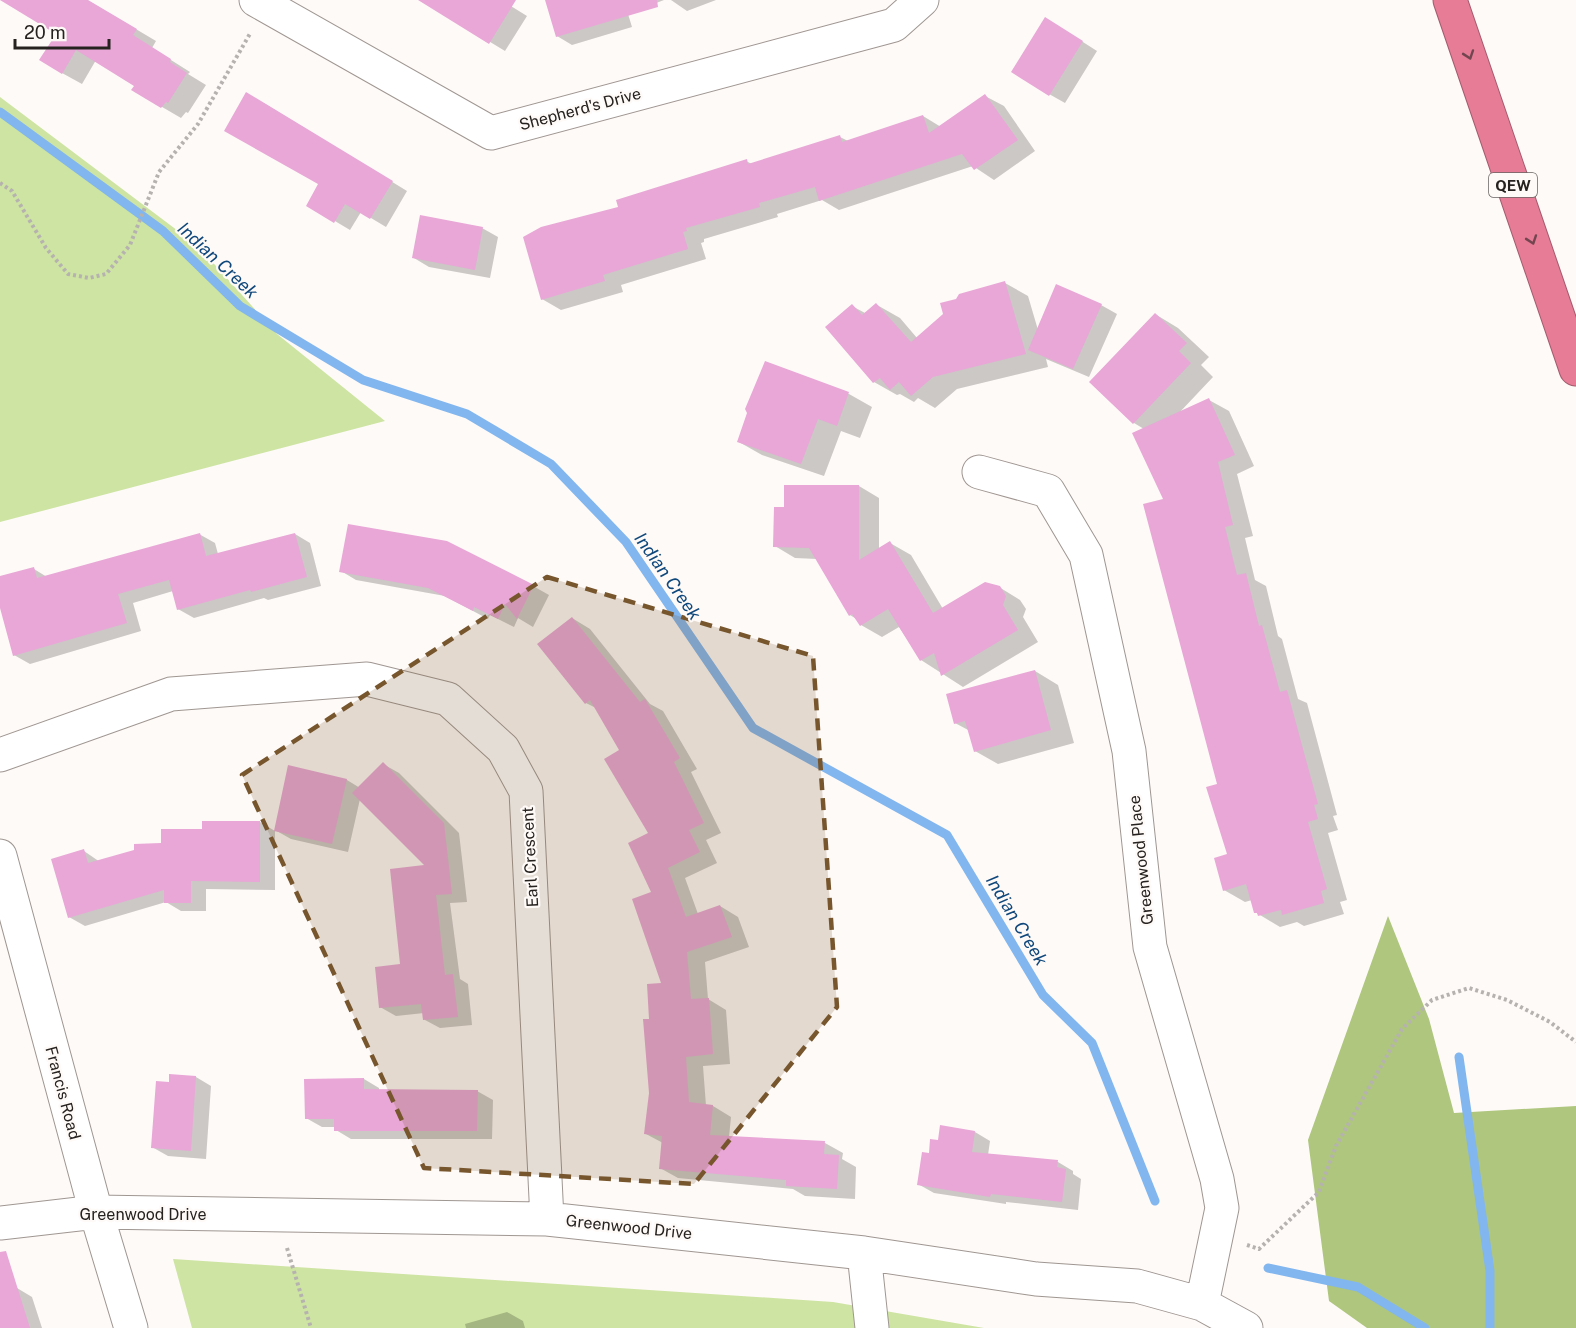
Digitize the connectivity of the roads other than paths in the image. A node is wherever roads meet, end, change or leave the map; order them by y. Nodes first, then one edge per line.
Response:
1 (922, 0) edge
2 (1450, 0) edge
3 (261, 3) edge
4 (1576, 369) edge
5 (979, 472) dead end
6 (0, 755) edge
7 (0, 856) edge
8 (96, 1212) junction
9 (547, 1219) junction
10 (0, 1223) edge
11 (864, 1253) junction
12 (1202, 1304) junction
13 (131, 1328) edge
14 (872, 1328) edge
15 (1246, 1328) edge

1 - 3 street, Shepherd's Drive
2 -> 4 highway, QEW
5 - 12 street, Greenwood Place
6 - 9 street, Earl Crescent
7 - 8 street, Francis Road
8 - 9 street, Greenwood Drive
8 - 10 street, Greenwood Drive
8 - 13 street, Francis Road
9 - 11 street, Greenwood Drive
11 - 12 street, Greenwood Drive
11 - 14 street
12 - 15 street, Greenwood Drive

